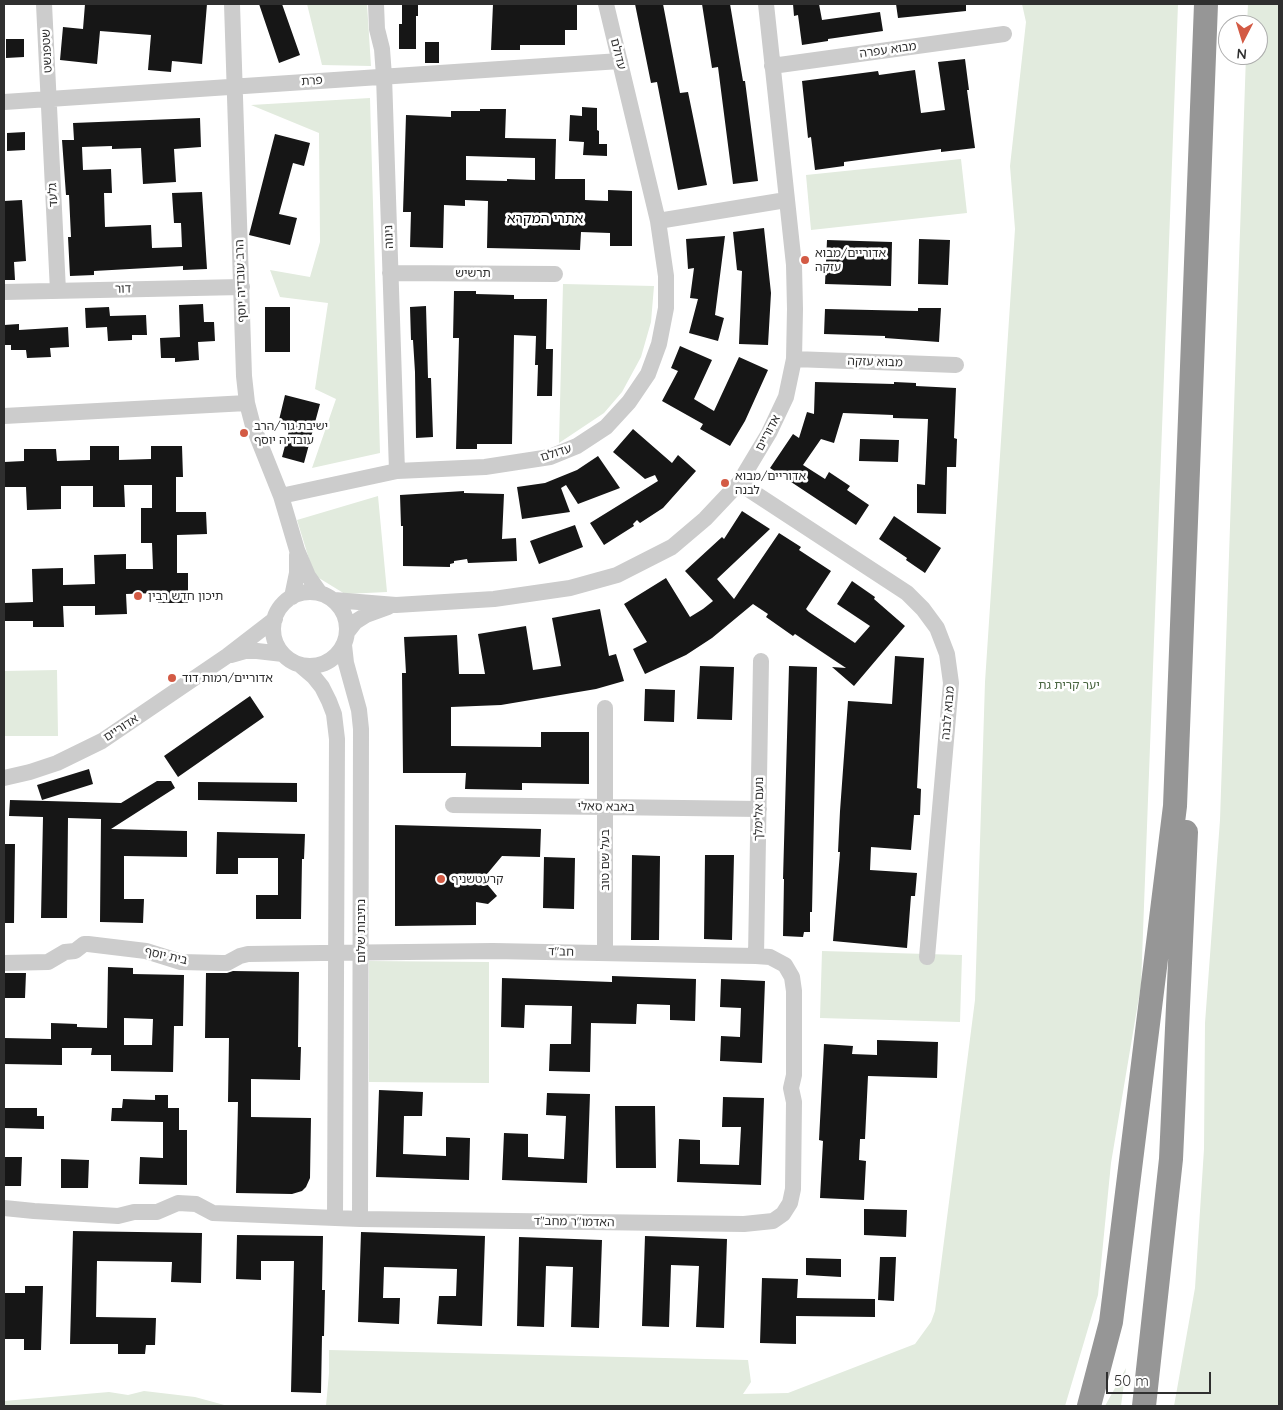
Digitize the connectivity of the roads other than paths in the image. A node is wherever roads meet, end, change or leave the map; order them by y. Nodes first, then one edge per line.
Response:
1 (44, 4) edge
2 (232, 4) edge
3 (376, 4) edge
4 (606, 4) edge
5 (766, 4) edge
6 (1206, 4) edge
7 (1222, 4) edge
8 (1004, 34) dead end
9 (620, 61) junction
10 (772, 66) junction
11 (384, 76) junction
12 (234, 86) junction
13 (49, 99) junction
14 (4, 102) edge
15 (786, 200) junction
16 (658, 221) junction
17 (390, 273) junction
18 (555, 274) dead end
19 (242, 286) junction
20 (58, 291) junction
21 (4, 292) edge
22 (794, 359) junction
23 (956, 365) dead end
24 (246, 403) junction
25 (4, 416) edge
26 (396, 471) junction
27 (739, 483) junction
28 (281, 496) junction
29 (297, 550) junction
30 (292, 597) junction
31 (327, 597) junction
32 (396, 605) junction
33 (275, 619) junction
34 (346, 638) junction
35 (283, 654) junction
36 (227, 656) junction
37 (762, 661) dead end
38 (300, 665) junction
39 (606, 708) dead end
40 (4, 778) edge
41 (453, 805) dead end
42 (605, 807) junction
43 (758, 809) junction
44 (335, 952) junction
45 (361, 952) junction
46 (605, 953) junction
47 (749, 956) junction
48 (927, 957) dead end
49 (4, 963) edge
50 (4, 1208) edge
51 (334, 1218) junction
52 (360, 1219) junction
53 (1089, 1406) edge
54 (1144, 1406) edge

1 - 13 street, שטפנשט
2 - 12 street, הרב עובדיה יוסף
3 - 11 street, נינוה
4 - 9 street, עדולם
5 - 10 street, אדוריים
6 - 53 highway
7 - 54 highway
8 - 10 street, מבוא עפרה
9 - 11 street, פרת
9 - 16 street, עדולם
10 - 15 street, אדוריים
11 - 12 street, פרת
11 - 17 street, נינוה
12 - 13 street, פרת
12 - 19 street, הרב עובדיה יוסף
13 - 14 street, פרת
13 - 20 street, גלעד
15 - 16 street
15 - 22 street, אדוריים
16 - 26 street, עדולם
17 - 18 street, תרשיש
17 - 26 street, נינוה
19 - 20 street, דור
19 - 24 street, הרב עובדיה יוסף
20 - 21 street, דור
22 - 23 street, מבוא עזקה
22 - 27 street, אדוריים
24 - 25 street
24 - 28 street, הרב עובדיה יוסף
26 - 28 street, עדולם
27 - 32 street, אדוריים
27 - 48 street, מבוא לבנה
28 - 29 street, הרב עובדיה יוסף
29 - 30 street, הרב עובדיה יוסף
29 - 31 street, הרב עובדיה יוסף
30 - 31 street
30 - 33 street
31 - 32 street, אדוריים
31 - 34 street
32 - 34 street, אדוריים
33 - 35 street
33 - 36 street, אדוריים
34 - 38 street
34 - 45 street, נתיבות שלום
35 - 36 street, אדוריים
35 - 38 street
36 - 40 street, אדוריים
37 - 43 street, נועם אלימלך
38 - 44 street, נתיבות שלום
39 - 42 street, בעל שם טוב
41 - 42 street, באבא סאלי
42 - 43 street, באבא סאלי
42 - 46 street, בעל שם טוב
43 - 47 street, נועם אלימלך
44 - 45 street, בית יוסף
44 - 49 street, בית יוסף
44 - 51 street, נתיבות שלום
45 - 46 street, חב"ד
45 - 52 street, נתיבות שלום
46 - 47 street, חב"ד
47 - 52 street, האדמו"ר מחב"ד
50 - 51 street
51 - 52 street, האדמו"ר מחב"ד

